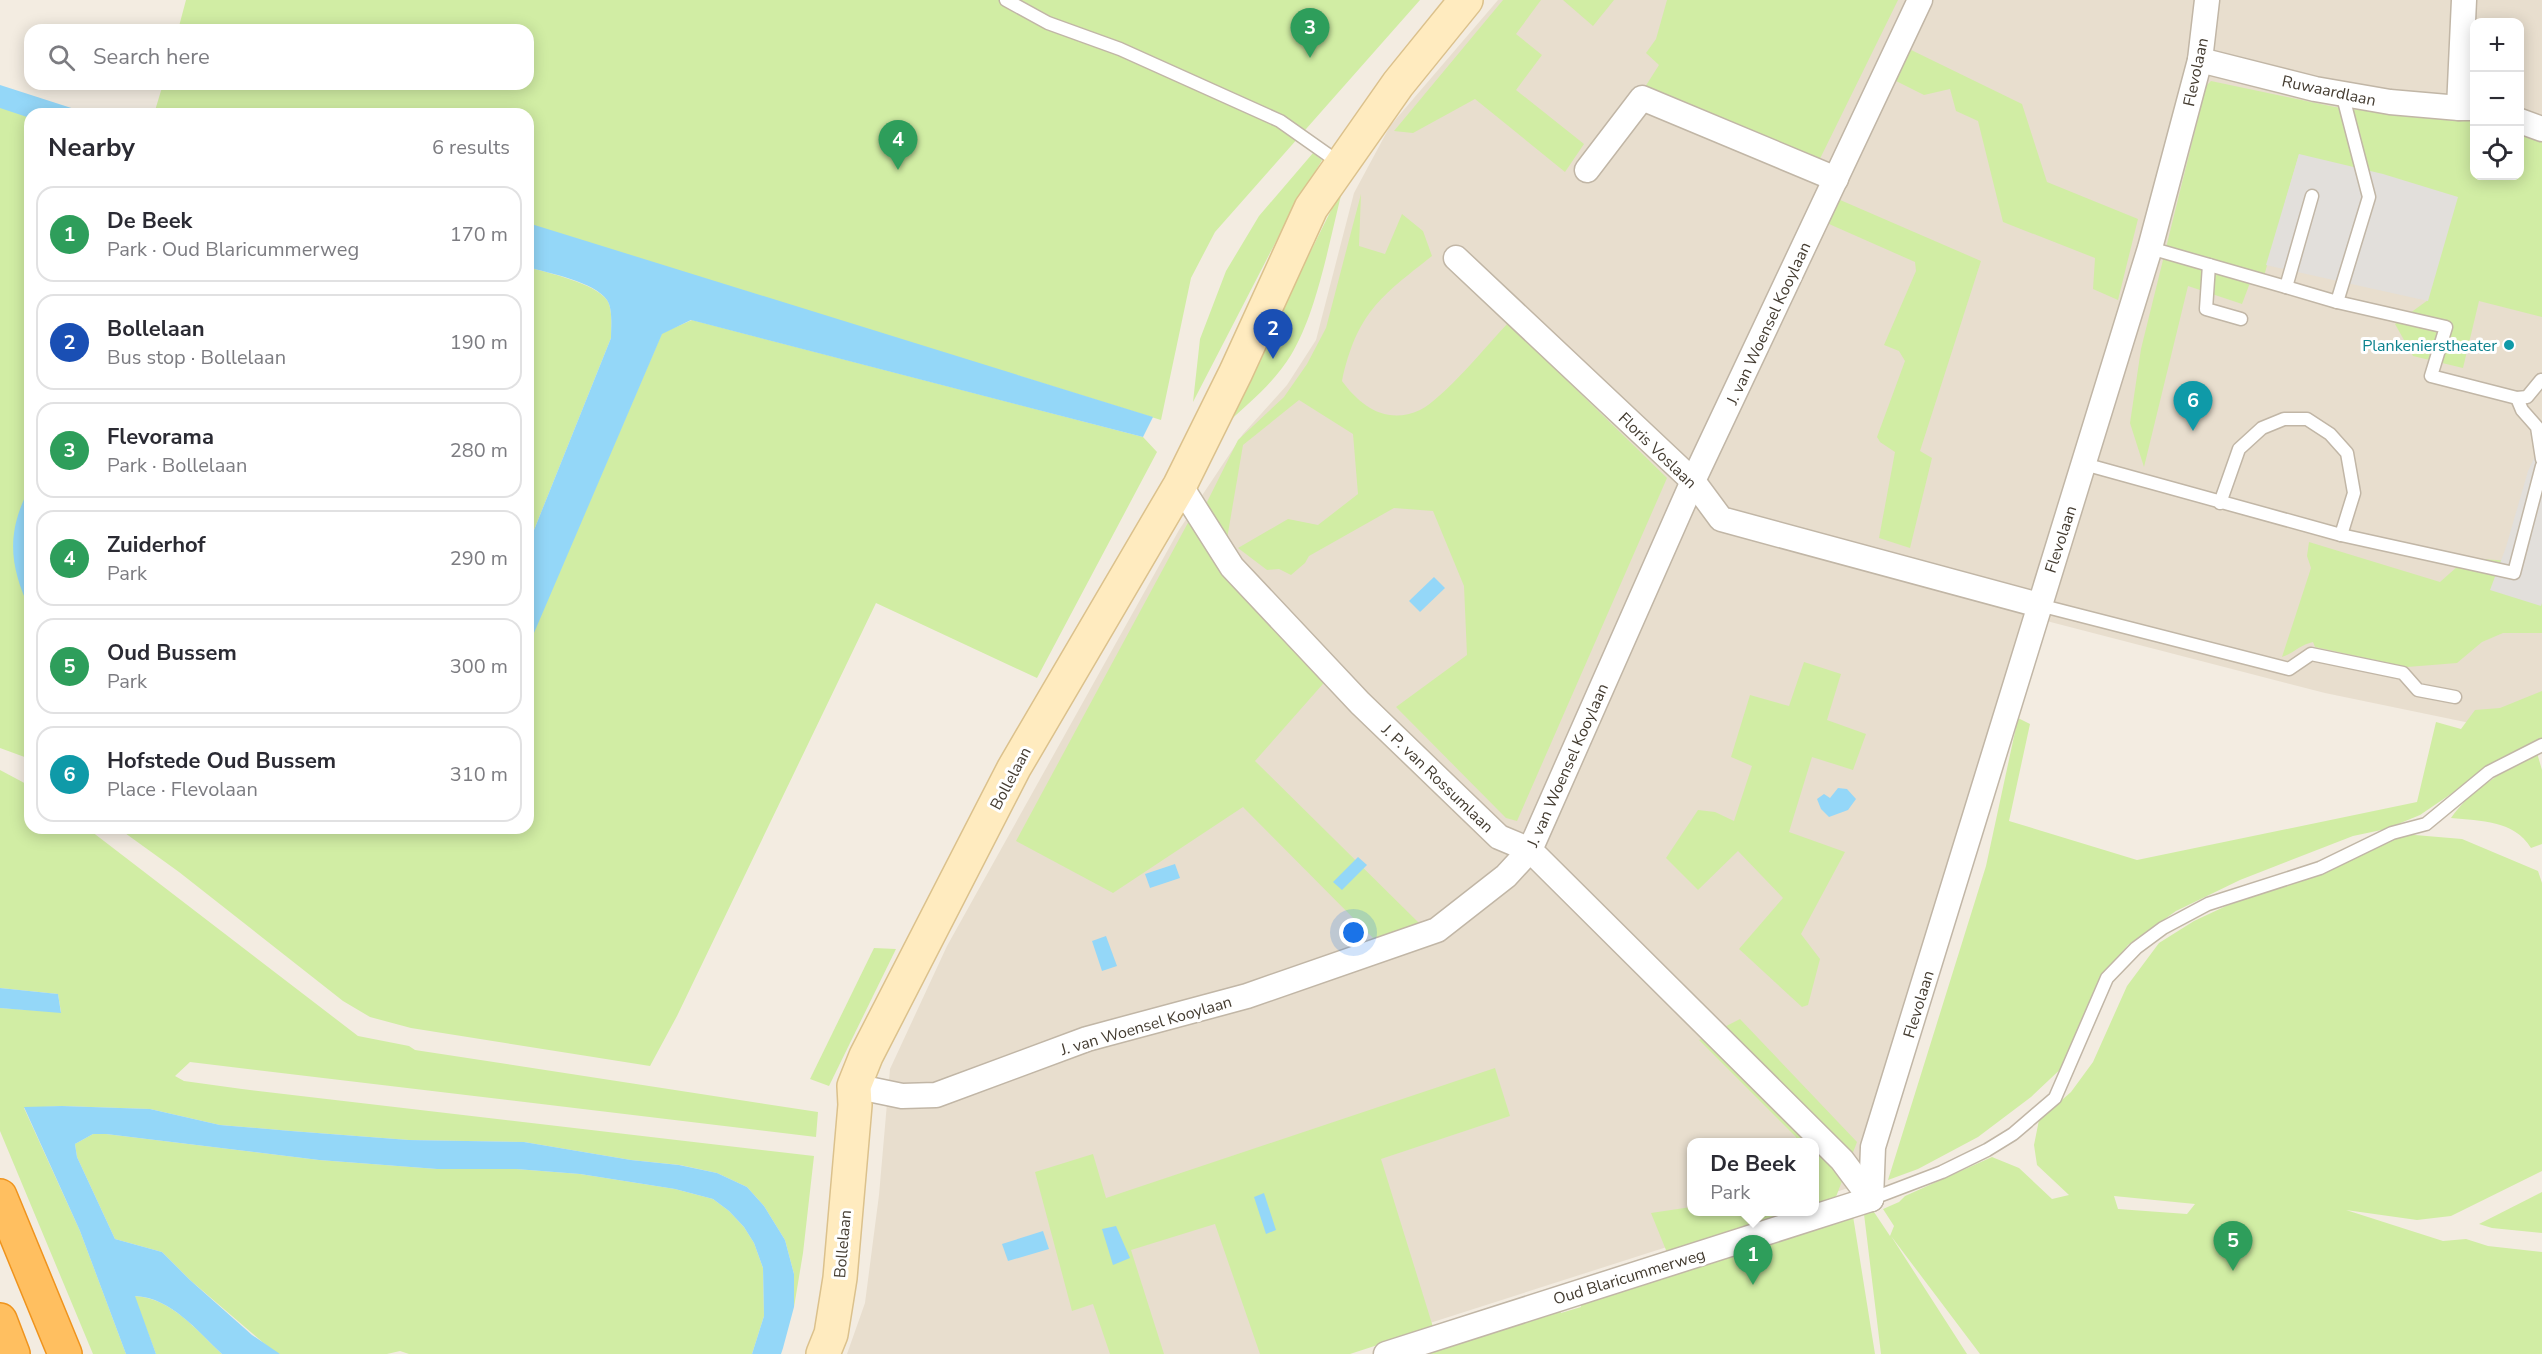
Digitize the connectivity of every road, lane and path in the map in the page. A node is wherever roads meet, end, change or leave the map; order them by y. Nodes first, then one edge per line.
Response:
1 (1006, 0) edge
2 (1466, 0) edge
3 (1920, 0) edge
4 (2207, 0) edge
5 (2464, 0) edge
6 (2200, 60) junction
7 (2342, 93) junction
8 (2467, 108) edge
9 (2524, 122) edge
10 (2542, 129) edge
11 (1341, 164) junction
12 (1587, 170) dead end
13 (1836, 178) junction
14 (2312, 196) dead end
15 (2150, 248) junction
16 (1456, 258) dead end
17 (2209, 265) junction
18 (2286, 287) junction
19 (2337, 302) junction
20 (2241, 319) dead end
21 (2541, 380) edge
22 (2517, 398) junction
23 (2542, 459) edge
24 (2084, 464) junction
25 (2542, 466) edge
26 (1693, 481) junction
27 (1180, 485) junction
28 (2220, 503) junction
29 (2341, 535) junction
30 (2039, 605) junction
31 (2455, 697) dead end
32 (2542, 745) edge
33 (1530, 850) junction
34 (854, 1086) junction
35 (0, 1196) edge
36 (1871, 1199) junction
37 (1818, 1216) edge
38 (1819, 1216) edge
39 (0, 1320) edge
40 (14, 1354) edge
41 (65, 1354) edge
42 (823, 1354) edge
43 (1386, 1354) edge

1 - 11 lane
2 - 11 main road, Bollelaan
3 - 13 street, J. van Woensel Kooylaan
4 - 6 street, Flevolaan
5 - 8 street
6 - 7 street, Ruwaardlaan
6 - 15 street, Flevolaan
7 - 8 street, Ruwaardlaan
7 - 19 lane
9 - 10 street
11 - 27 main road, Bollelaan
12 - 13 street
13 - 26 street, J. van Woensel Kooylaan
14 - 18 lane
15 - 17 lane
15 - 24 street, Flevolaan
16 - 26 street, Floris Voslaan
17 - 18 lane
17 - 20 lane
18 - 19 lane
19 - 22 lane
21 - 22 lane
22 - 23 lane
24 - 28 lane
24 - 30 street, Flevolaan
25 - 29 lane
26 - 30 street, Floris Voslaan
26 - 33 street, J. van Woensel Kooylaan
27 - 33 street, J. P. van Rossumlaan
27 - 34 main road, Bollelaan
28 - 29 lane
28 - 29 lane
30 - 31 lane
30 - 36 street, Flevolaan
32 - 36 lane
33 - 34 street, J. van Woensel Kooylaan
33 - 36 street, J. P. van Rossumlaan
34 - 42 main road, Bollelaan
35 - 41 highway
36 - 38 street, Oud Blaricummerweg
37 - 43 street, Oud Blaricummerweg
39 - 40 highway

